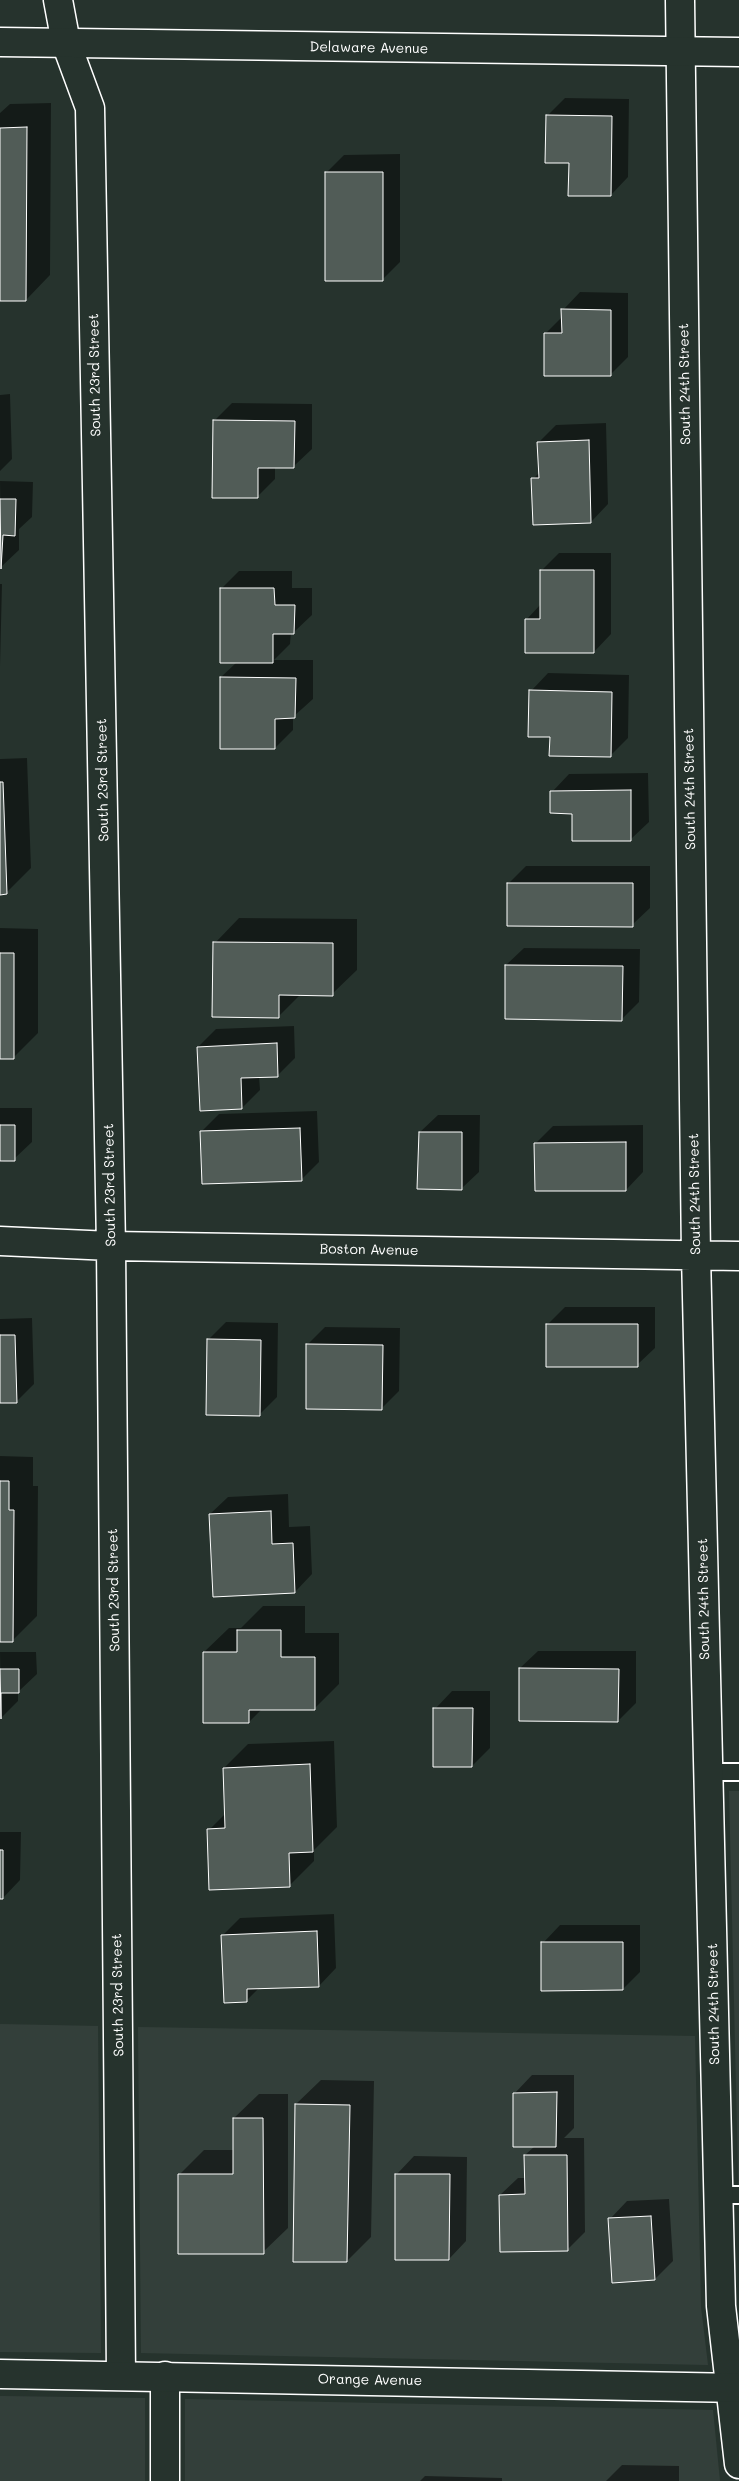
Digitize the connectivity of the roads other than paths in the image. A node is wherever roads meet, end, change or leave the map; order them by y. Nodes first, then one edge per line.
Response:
1 (58, 0) edge
2 (680, 0) edge
3 (0, 42) edge
4 (66, 43) junction
5 (681, 52) junction
6 (739, 52) edge
7 (0, 1240) edge
8 (111, 1246) junction
9 (696, 1255) junction
10 (739, 1256) edge
11 (709, 1772) junction
12 (739, 1772) edge
13 (729, 2195) edge
14 (0, 2374) edge
15 (121, 2376) junction
16 (165, 2376) junction
17 (735, 2388) edge
18 (739, 2464) edge
19 (165, 2481) edge

1 - 4 street, South 23rd Street
2 - 5 street, South 24th Street
3 - 4 street, Delaware Avenue
4 - 5 street, Delaware Avenue
4 - 8 street, South 23rd Street
5 - 6 street, Delaware Avenue
5 - 9 street, South 24th Street
7 - 8 street, Boston Avenue
8 - 9 street, Boston Avenue
8 - 15 street, South 23rd Street
9 - 10 street, Boston Avenue
9 - 11 street, South 24th Street
11 - 12 lane
11 - 13 street, South 24th Street
13 - 17 street, South 24th Street
14 - 15 street, Orange Avenue
15 - 16 street, Orange Avenue
16 - 17 street, Orange Avenue
16 - 19 street
17 - 18 street, South 24th Street

